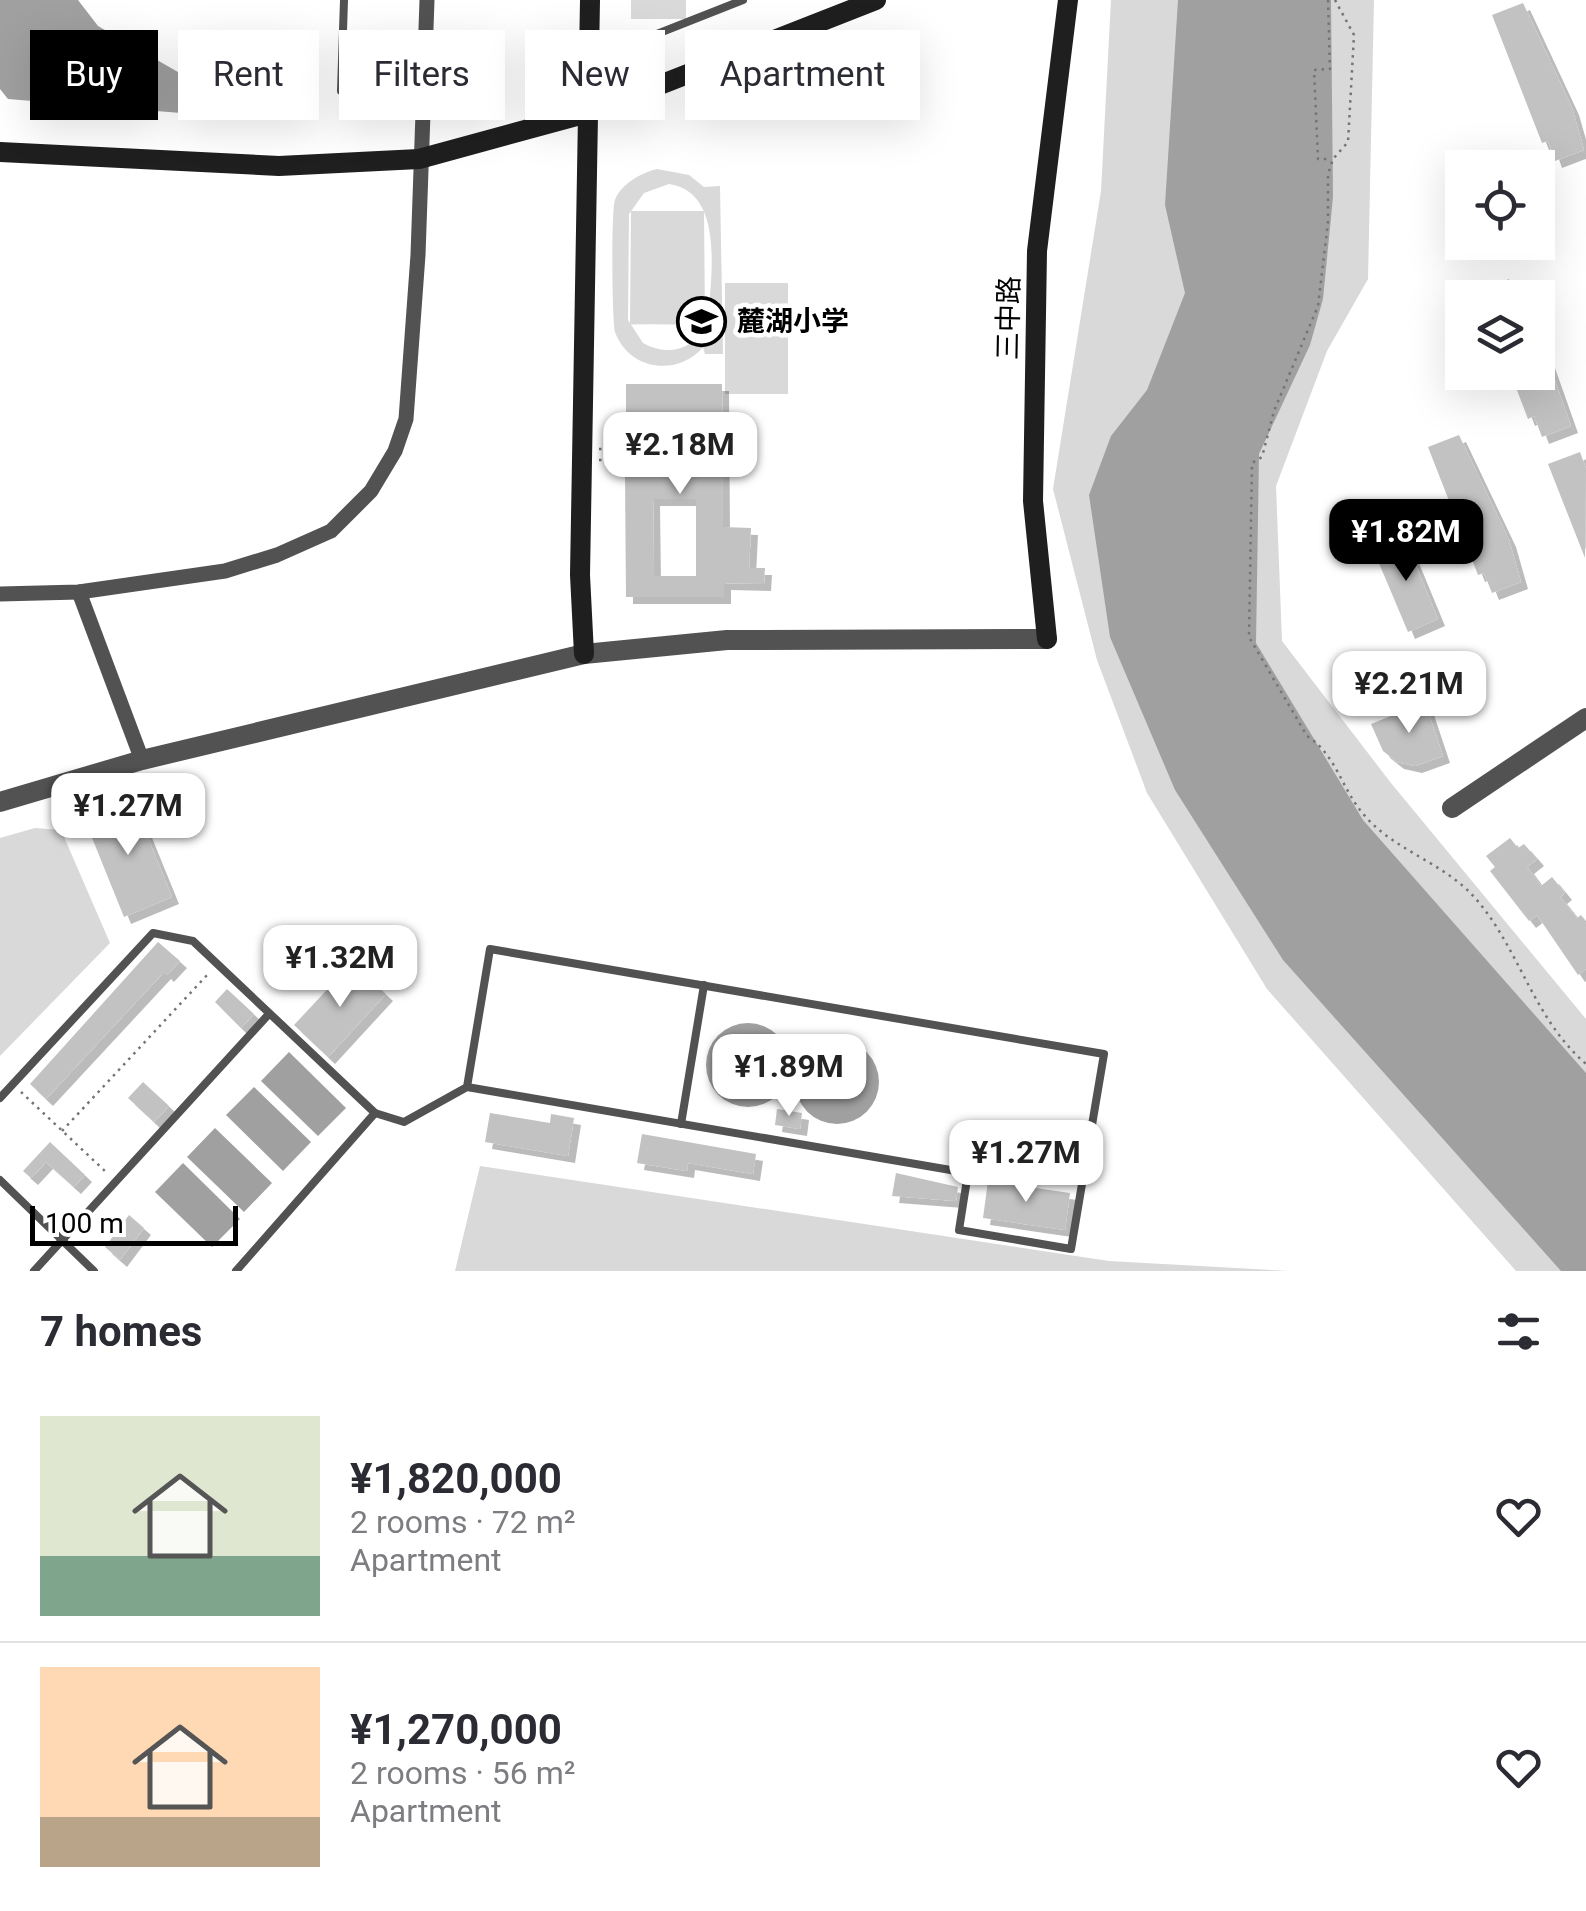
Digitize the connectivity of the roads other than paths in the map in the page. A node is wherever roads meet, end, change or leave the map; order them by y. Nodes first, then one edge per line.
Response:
1 (344, 0) edge
2 (427, 0) edge
3 (590, 0) edge
4 (743, 0) edge
5 (876, 0) edge
6 (1068, 0) edge
7 (343, 30) edge
8 (590, 30) edge
9 (665, 31) edge
10 (665, 82) edge
11 (560, 120) edge
12 (590, 120) edge
13 (0, 152) edge
14 (418, 158) junction
15 (79, 592) junction
16 (0, 594) edge
17 (1046, 639) joint
18 (584, 654) junction
19 (1586, 718) edge
20 (142, 760) junction
21 (0, 802) edge
22 (1452, 808) dead end
23 (704, 985) junction
24 (268, 1015) junction
25 (467, 1087) junction
26 (0, 1098) edge
27 (375, 1113) junction
28 (680, 1124) junction
29 (0, 1180) edge
30 (62, 1241) junction
31 (34, 1271) edge
32 (94, 1271) edge
33 (236, 1271) edge

1 - 7 lane
2 - 14 street
3 - 8 main road
4 - 9 lane
5 - 10 main road
6 - 17 main road, 三中路
11 - 14 main road
12 - 18 main road
13 - 14 main road
14 - 15 street
15 - 16 street
15 - 20 street
17 - 18 street
18 - 20 street
19 - 22 street
20 - 21 street
23 - 25 lane
23 - 28 lane
23 - 28 lane
24 - 26 lane
24 - 27 lane
24 - 30 lane
25 - 27 lane
25 - 28 lane
27 - 33 lane
29 - 30 lane
30 - 31 lane
30 - 32 lane

